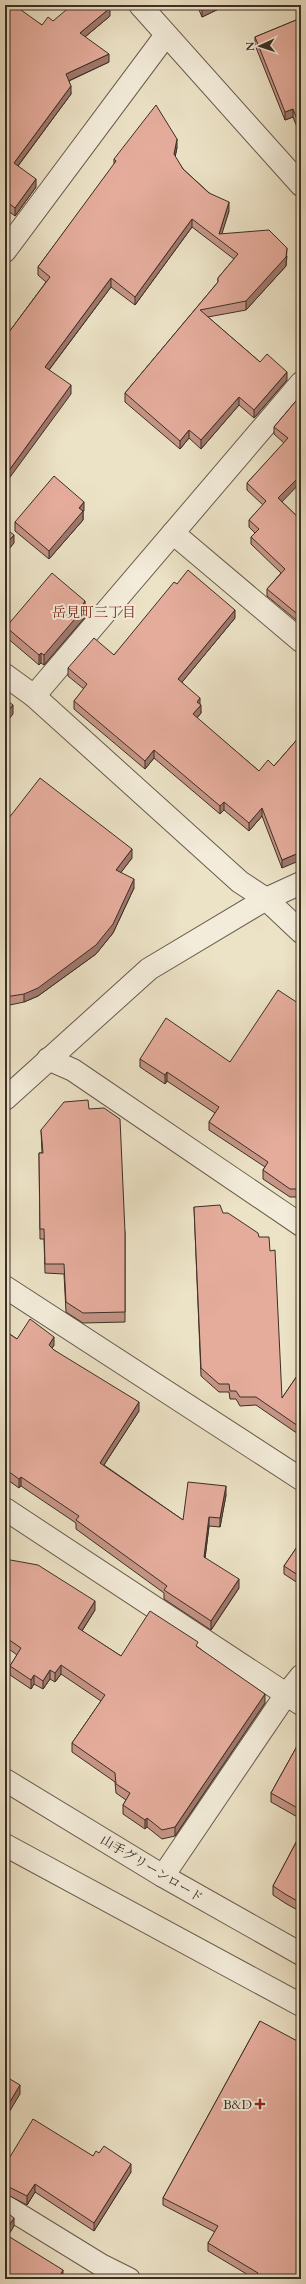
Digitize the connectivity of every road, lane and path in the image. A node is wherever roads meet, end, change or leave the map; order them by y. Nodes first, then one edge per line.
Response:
1 (140, 5) edge
2 (166, 35) junction
3 (297, 175) edge
4 (5, 251) edge
5 (301, 383) edge
6 (173, 533) junction
7 (301, 641) edge
8 (5, 675) edge
9 (34, 696) junction
10 (301, 883) edge
11 (266, 899) junction
12 (301, 932) edge
13 (48, 1059) junction
14 (5, 1099) edge
15 (301, 1225) edge
16 (5, 1287) edge
17 (301, 1479) edge
18 (5, 1509) edge
19 (301, 1676) edge
20 (293, 1700) edge
21 (5, 1780) edge
22 (6, 1847) edge
23 (163, 1876) junction
24 (301, 1954) edge
25 (301, 2005) edge
26 (5, 2206) edge
27 (128, 2279) edge

1 - 2 street
2 - 3 street
2 - 4 street
5 - 6 street
6 - 7 street
6 - 9 street
8 - 9 street
9 - 11 street
10 - 11 street
11 - 12 street
11 - 13 street
13 - 14 street
13 - 15 street
16 - 17 street
18 - 20 street
19 - 20 street
20 - 23 street
21 - 23 street, 山手グリーンロード
22 - 25 street
23 - 24 street, 山手グリーンロード
26 - 27 street

